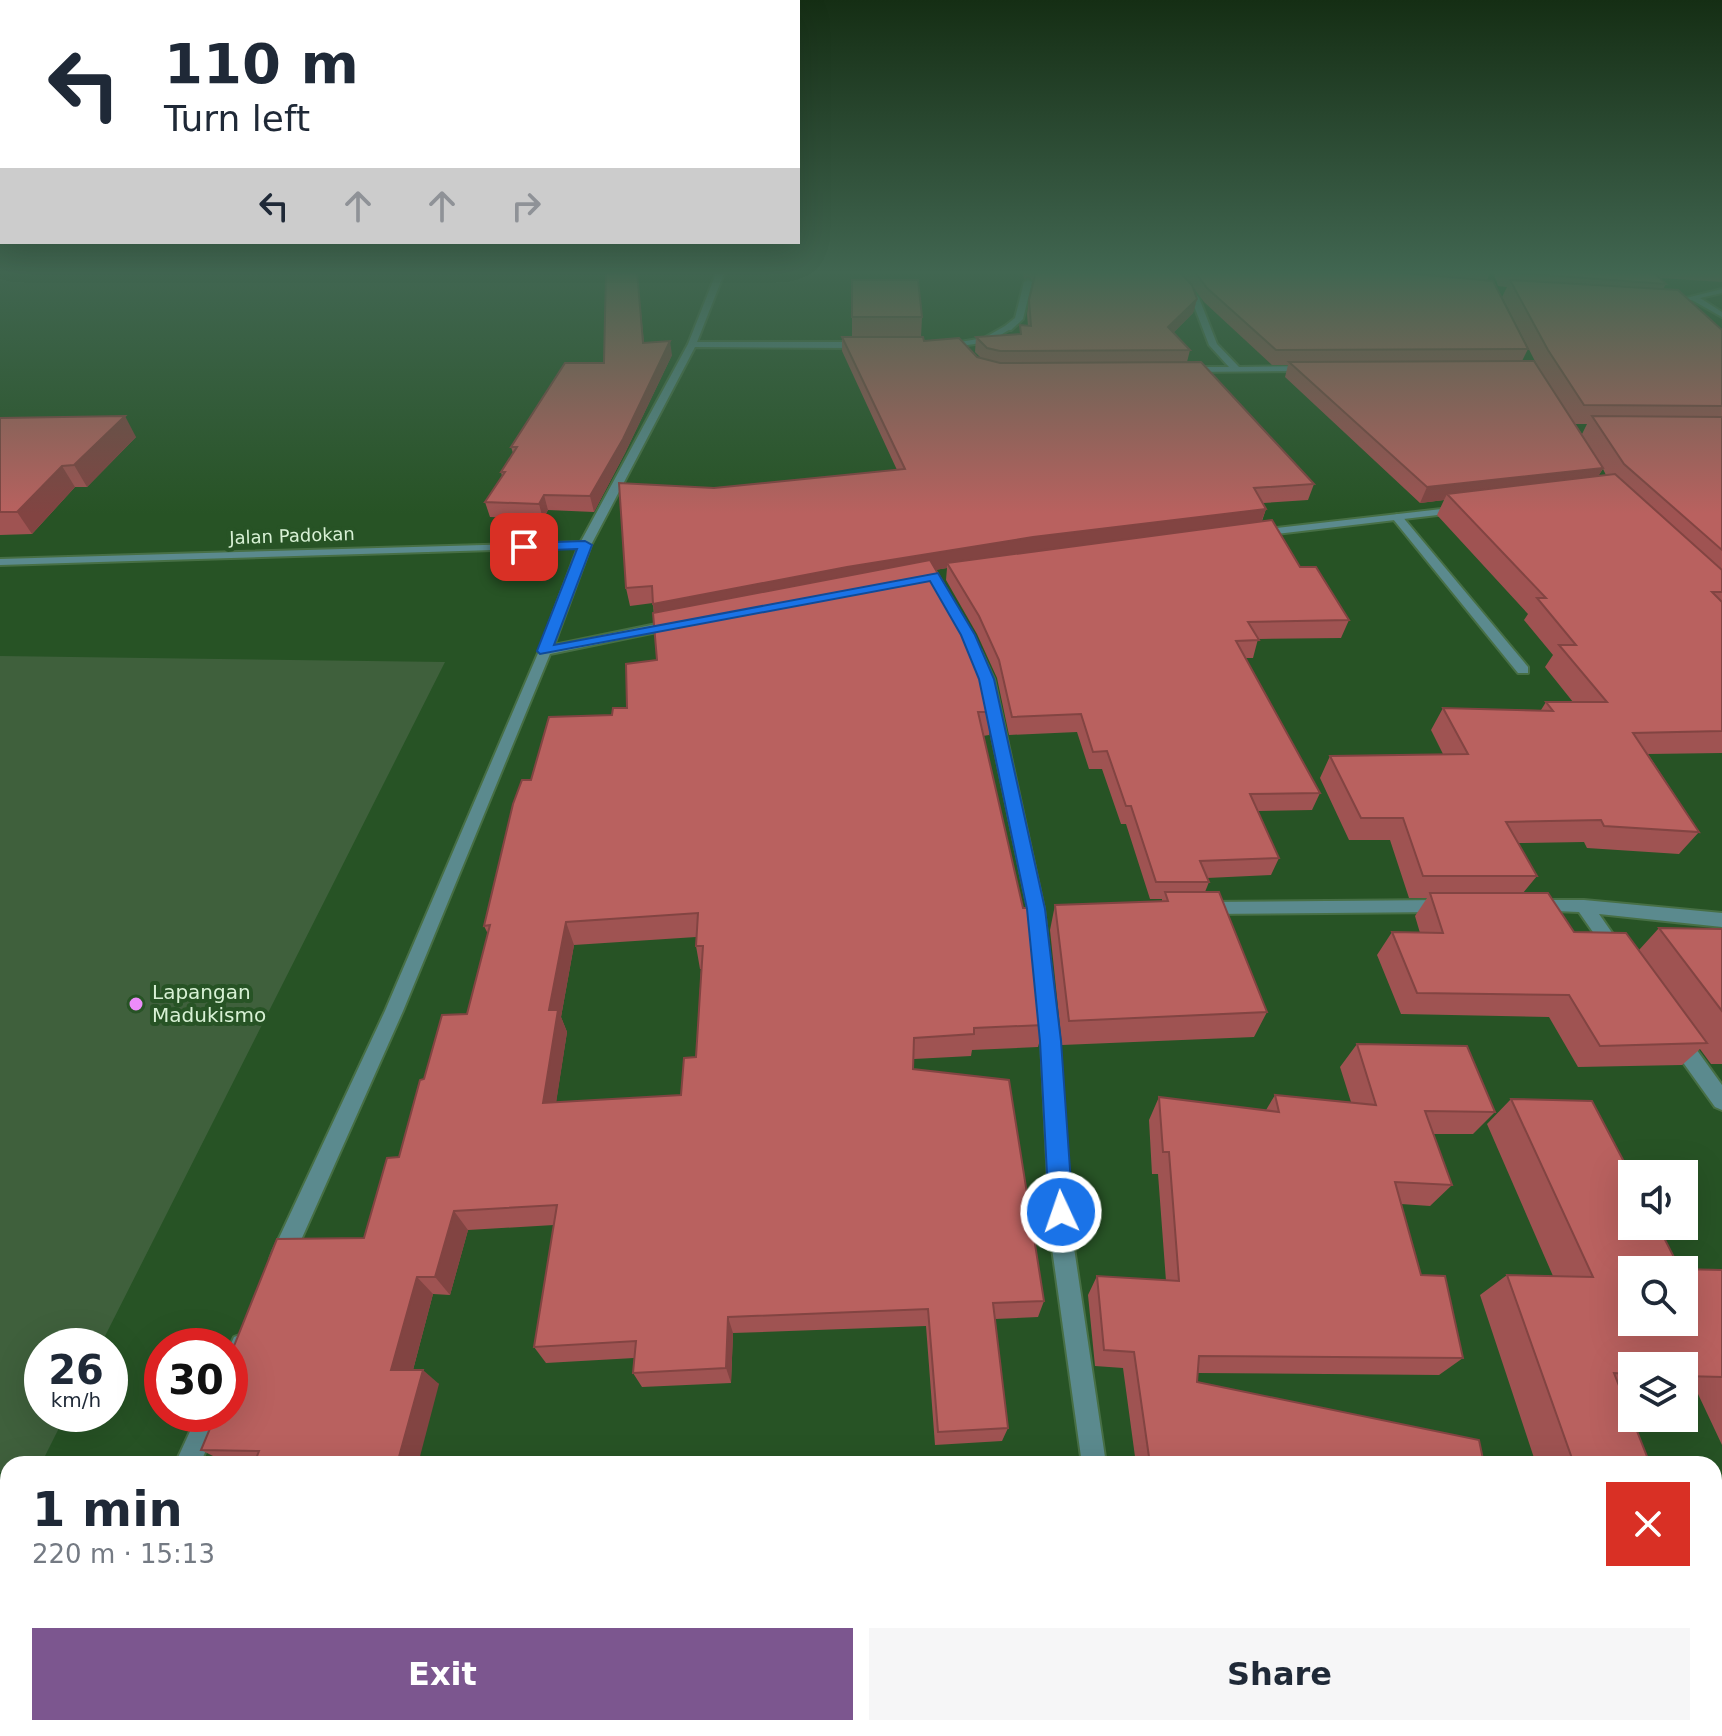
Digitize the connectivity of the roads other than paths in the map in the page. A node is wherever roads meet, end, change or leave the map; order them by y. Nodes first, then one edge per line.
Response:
1 (688, 352) edge
2 (966, 352) edge
3 (1220, 352) edge
4 (971, 357) edge
5 (1236, 369) junction
6 (1313, 369) edge
7 (1174, 370) edge
8 (1473, 507) edge
9 (1397, 517) junction
10 (1247, 534) edge
11 (585, 545) junction
12 (0, 562) edge
13 (691, 621) edge
14 (968, 635) edge
15 (545, 651) junction
16 (1523, 670) dead end
17 (1459, 906) edge
18 (1521, 906) edge
19 (1584, 906) junction
20 (1193, 908) edge
21 (1722, 920) edge
22 (1630, 971) edge
23 (1667, 1023) edge
24 (1722, 1101) edge
25 (276, 1270) edge
26 (250, 1328) edge
27 (248, 1332) edge
28 (202, 1432) edge
29 (191, 1456) edge
30 (1093, 1456) edge

1 - 11 street
2 - 4 street
3 - 5 street
5 - 6 street
5 - 7 street
8 - 9 street
9 - 10 street
9 - 16 street
11 - 12 street, Jalan Padokan
11 - 15 street
13 - 15 street
14 - 30 street
15 - 25 street
17 - 20 street
18 - 19 street
19 - 21 street
19 - 22 street
23 - 24 street
26 - 27 street
28 - 29 street

